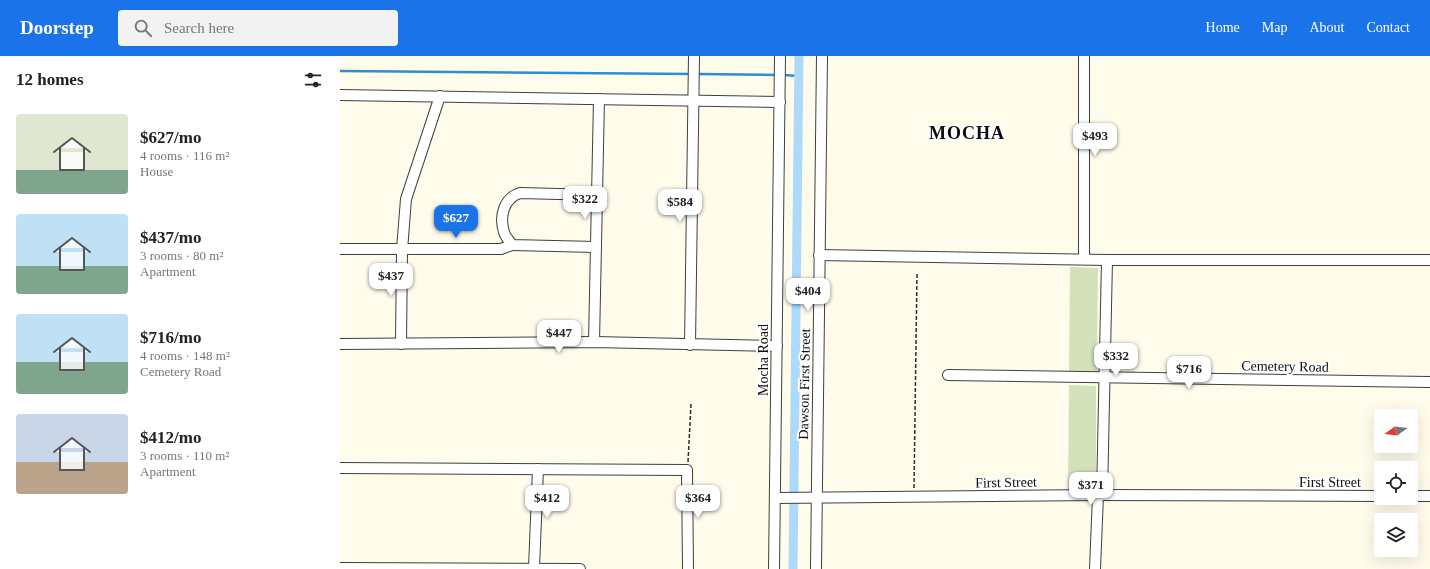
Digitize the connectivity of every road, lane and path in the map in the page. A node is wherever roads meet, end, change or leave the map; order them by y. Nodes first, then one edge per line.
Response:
1 (694, 56) edge
2 (780, 56) edge
3 (822, 56) edge
4 (1084, 56) edge
5 (340, 95) edge
6 (440, 96) junction
7 (599, 98) junction
8 (693, 101) junction
9 (780, 102) junction
10 (597, 195) junction
11 (512, 245) junction
12 (596, 247) junction
13 (340, 249) edge
14 (402, 250) junction
15 (819, 255) junction
16 (1084, 258) junction
17 (1107, 260) junction
18 (1430, 260) edge
19 (917, 273) dead end
20 (594, 342) junction
21 (340, 344) edge
22 (401, 344) junction
23 (690, 346) junction
24 (777, 346) junction
25 (948, 374) dead end
26 (1105, 378) junction
27 (1430, 382) edge
28 (691, 404) dead end
29 (340, 468) edge
30 (538, 468) junction
31 (687, 470) junction
32 (1100, 495) junction
33 (914, 496) junction
34 (1374, 496) edge
35 (1418, 496) edge
36 (1430, 496) edge
37 (816, 497) junction
38 (780, 498) junction
39 (340, 568) edge
40 (400, 568) edge
41 (534, 568) junction
42 (580, 569) edge
43 (688, 569) edge
44 (774, 569) edge
45 (816, 569) edge
46 (1095, 569) edge

1 - 8 street
2 - 9 street, Mocha Road
3 - 15 street, Dawson First Street
4 - 16 street
5 - 6 street
6 - 7 street
6 - 14 street
7 - 8 street
7 - 10 street
8 - 9 street
8 - 23 street
9 - 24 street, Mocha Road
10 - 11 street
10 - 12 street
11 - 12 street
11 - 14 street
12 - 20 street
13 - 14 street
14 - 22 street
15 - 16 street
15 - 37 street, Dawson First Street
16 - 17 street
17 - 18 street
17 - 26 street
19 - 33 path
20 - 22 street
20 - 23 street
21 - 22 street
23 - 24 street
24 - 38 street, Mocha Road
25 - 26 street, Cemetery Road
26 - 27 street, Cemetery Road
26 - 32 street
28 - 31 path
29 - 30 street
30 - 31 street
30 - 41 street
31 - 43 street
32 - 33 street, First Street
32 - 34 street, First Street
32 - 46 street
33 - 37 street, First Street
35 - 36 street
37 - 38 street, First Street
37 - 45 street, Dawson First Street
38 - 44 street, Mocha Road
39 - 40 street
40 - 41 street
41 - 42 street

